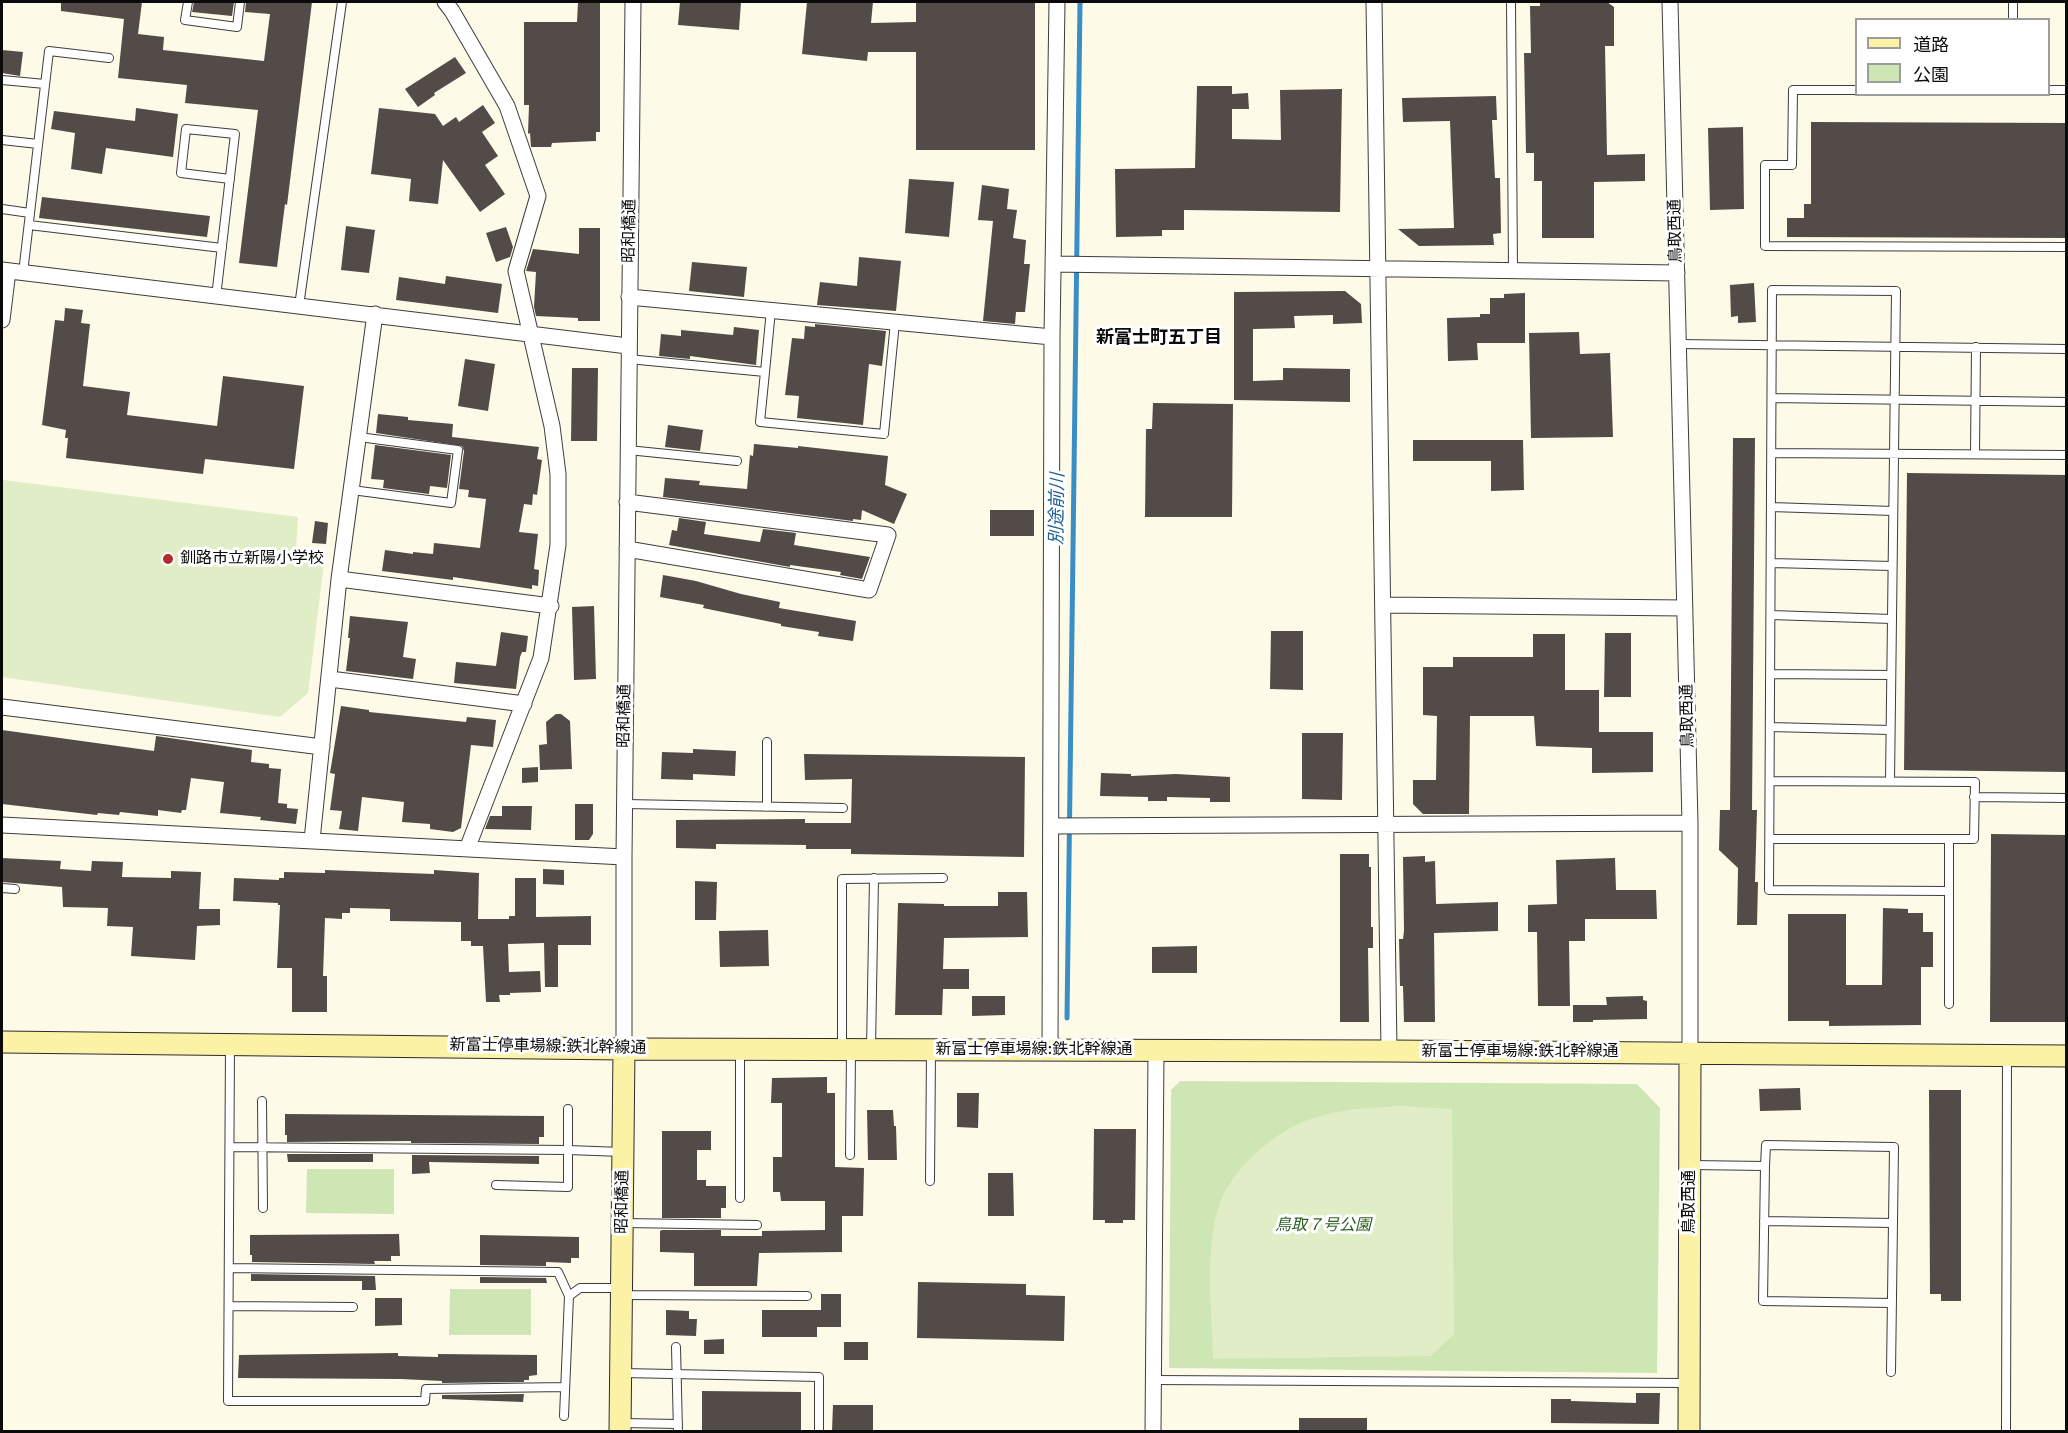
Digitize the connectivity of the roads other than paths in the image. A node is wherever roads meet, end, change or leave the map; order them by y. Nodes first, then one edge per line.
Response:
1 (188, 2) edge
2 (240, 2) edge
3 (342, 2) edge
4 (445, 2) edge
5 (633, 2) edge
6 (1057, 2) edge
7 (1374, 2) edge
8 (1511, 2) edge
9 (1670, 2) edge
10 (2013, 2) edge
11 (2013, 18) edge
12 (109, 58) dead end
13 (2, 80) edge
14 (45, 84) junction
15 (1855, 90) edge
16 (2050, 90) edge
17 (2067, 90) edge
18 (2, 140) edge
19 (38, 144) junction
20 (230, 179) junction
21 (2, 209) edge
22 (30, 213) junction
23 (28, 225) junction
24 (2067, 247) edge
25 (222, 248) junction
26 (1053, 264) junction
27 (1378, 268) junction
28 (1513, 270) junction
29 (11, 271) edge
30 (1677, 273) junction
31 (216, 297) junction
32 (629, 297) junction
33 (299, 306) junction
34 (771, 310) junction
35 (375, 314) junction
36 (2, 320) edge
37 (894, 322) junction
38 (530, 333) junction
39 (1052, 337) junction
40 (1678, 344) junction
41 (1772, 345) junction
42 (1895, 346) junction
43 (1976, 347) junction
44 (2067, 349) edge
45 (628, 353) junction
46 (765, 372) junction
47 (1772, 398) junction
48 (1894, 400) junction
49 (1975, 401) junction
50 (2067, 402) edge
51 (359, 437) junction
52 (628, 449) junction
53 (1772, 453) junction
54 (1894, 454) junction
55 (1974, 454) junction
56 (2067, 455) edge
57 (737, 460) dead end
58 (352, 490) junction
59 (627, 502) junction
60 (1772, 507) junction
61 (1893, 511) junction
62 (627, 549) junction
63 (1771, 563) junction
64 (1892, 566) junction
65 (339, 579) junction
66 (1383, 605) junction
67 (551, 606) junction
68 (1685, 608) junction
69 (1771, 615) junction
70 (1892, 619) junction
71 (1771, 674) junction
72 (1891, 675) junction
73 (330, 679) junction
74 (524, 704) junction
75 (2, 707) edge
76 (1770, 728) junction
77 (1890, 730) junction
78 (767, 742) dead end
79 (322, 747) junction
80 (1770, 781) junction
81 (1890, 781) junction
82 (1974, 797) junction
83 (2067, 798) edge
84 (624, 804) junction
85 (766, 807) junction
86 (843, 808) dead end
87 (1690, 823) junction
88 (1386, 824) junction
89 (2, 825) edge
90 (1051, 826) junction
91 (1770, 839) junction
92 (1949, 839) junction
93 (312, 840) junction
94 (467, 849) junction
95 (624, 857) junction
96 (874, 878) junction
97 (943, 878) dead end
98 (2, 888) edge
99 (15, 888) dead end
100 (1949, 891) junction
101 (1949, 1004) dead end
102 (2, 1042) edge
103 (230, 1044) junction
104 (624, 1048) junction
105 (740, 1049) junction
106 (855, 1050) junction
107 (931, 1050) junction
108 (1050, 1050) junction
109 (1156, 1051) junction
110 (1389, 1051) junction
111 (1690, 1053) junction
112 (2007, 1056) junction
113 (2067, 1056) edge
114 (262, 1101) dead end
115 (568, 1109) dead end
116 (230, 1147) junction
117 (261, 1148) junction
118 (568, 1150) junction
119 (624, 1152) junction
120 (850, 1155) dead end
121 (1690, 1165) junction
122 (1765, 1166) junction
123 (930, 1181) dead end
124 (496, 1185) dead end
125 (740, 1198) dead end
126 (263, 1208) dead end
127 (1764, 1221) junction
128 (622, 1223) junction
129 (1893, 1223) junction
130 (757, 1225) dead end
131 (229, 1268) junction
132 (621, 1292) junction
133 (569, 1296) junction
134 (807, 1296) dead end
135 (1892, 1302) junction
136 (229, 1306) junction
137 (353, 1308) dead end
138 (676, 1347) dead end
139 (1891, 1372) dead end
140 (621, 1373) junction
141 (677, 1374) junction
142 (1154, 1380) junction
143 (1689, 1383) junction
144 (565, 1387) junction
145 (564, 1416) dead end
146 (620, 1427) edge
147 (678, 1428) edge
148 (819, 1431) edge
149 (1153, 1431) edge
150 (1689, 1431) edge
151 (2006, 1431) edge

1 - 2 lane
3 - 33 lane
4 - 38 street
5 - 32 street, 昭和橋通
6 - 26 street
7 - 27 street
8 - 28 lane
9 - 30 street, 鳥取西通
10 - 11 lane
12 - 14 lane
13 - 14 lane
14 - 19 lane
15 - 24 lane
16 - 17 lane
18 - 19 lane
19 - 22 lane
20 - 20 lane
20 - 25 lane
21 - 22 lane
22 - 23 lane
23 - 25 lane
23 - 29 lane
25 - 31 lane
26 - 27 street
26 - 39 street
27 - 28 street
27 - 66 street
28 - 30 street
29 - 31 street
29 - 36 street
30 - 40 street, 鳥取西通
31 - 33 street
32 - 34 street
32 - 45 street, 昭和橋通
33 - 35 street
34 - 37 street
34 - 46 lane
35 - 38 street
35 - 51 street
37 - 39 street
37 - 46 lane
38 - 45 street
38 - 67 street
39 - 90 street
40 - 41 lane
40 - 68 street, 鳥取西通
41 - 42 lane
41 - 42 lane
41 - 47 lane
42 - 43 lane
42 - 48 lane
43 - 44 lane
43 - 49 lane
45 - 46 lane
45 - 52 street, 昭和橋通
47 - 48 lane
47 - 53 lane
48 - 49 lane
48 - 54 lane
49 - 50 lane
49 - 55 lane
51 - 58 street
51 - 58 lane
52 - 57 lane
52 - 59 street, 昭和橋通
53 - 54 lane
53 - 60 lane
54 - 55 lane
54 - 61 lane
55 - 56 lane
58 - 65 street
59 - 62 street, 昭和橋通
59 - 62 street
60 - 61 lane
60 - 63 lane
61 - 64 lane
62 - 84 street, 昭和橋通
63 - 64 lane
63 - 69 lane
64 - 70 lane
65 - 67 street
65 - 73 street
66 - 68 street
66 - 88 street
67 - 74 street
68 - 87 street, 鳥取西通
69 - 70 lane
69 - 71 lane
70 - 72 lane
71 - 72 lane
71 - 76 lane
72 - 77 lane
73 - 74 street
73 - 79 street
74 - 94 street
75 - 79 street
76 - 77 lane
76 - 80 lane
77 - 81 lane
78 - 85 lane
79 - 93 street
80 - 81 lane
80 - 91 lane
81 - 82 lane
82 - 83 lane
82 - 92 lane
84 - 85 lane
84 - 95 street, 昭和橋通
85 - 86 lane
87 - 88 street
87 - 111 street, 鳥取西通
88 - 90 street
88 - 110 street
89 - 93 street
90 - 108 street
91 - 92 lane
91 - 100 lane
92 - 100 lane
93 - 94 street
94 - 95 street
95 - 104 street, 昭和橋通
96 - 97 lane
96 - 106 lane
96 - 106 lane
98 - 99 lane
100 - 101 lane
102 - 103 main road, 新富士停車場線:鉄北幹線通
103 - 104 main road, 新富士停車場線:鉄北幹線通
103 - 116 lane
104 - 105 main road, 新富士停車場線:鉄北幹線通
104 - 119 main road, 昭和橋通
105 - 106 main road, 新富士停車場線:鉄北幹線通
105 - 125 lane
106 - 107 main road, 新富士停車場線:鉄北幹線通
106 - 120 lane
107 - 108 main road, 新富士停車場線:鉄北幹線通
107 - 123 lane
108 - 109 main road, 新富士停車場線:鉄北幹線通
109 - 110 main road, 新富士停車場線:鉄北幹線通
109 - 142 street
110 - 111 main road, 新富士停車場線:鉄北幹線通
111 - 112 main road, 新富士停車場線:鉄北幹線通
111 - 121 main road, 鳥取西通
112 - 113 main road, 新富士停車場線:鉄北幹線通
112 - 151 lane
114 - 117 lane
115 - 118 lane
116 - 117 lane
116 - 131 lane
117 - 118 lane
117 - 126 lane
118 - 119 lane
118 - 124 lane
119 - 128 main road, 昭和橋通
121 - 122 lane
121 - 143 main road, 鳥取西通
122 - 127 lane
122 - 129 lane
127 - 129 lane
127 - 135 lane
128 - 130 lane
128 - 132 main road, 昭和橋通
129 - 135 lane
131 - 133 lane
131 - 136 lane
132 - 133 lane
132 - 134 lane
132 - 140 main road, 昭和橋通
133 - 144 lane
135 - 139 lane
136 - 137 lane
136 - 144 lane
138 - 141 lane
140 - 141 lane
140 - 146 main road, 昭和橋通
141 - 147 lane
141 - 148 lane
142 - 143 lane
142 - 149 street
143 - 150 main road, 鳥取西通
144 - 145 lane
146 - 147 lane

